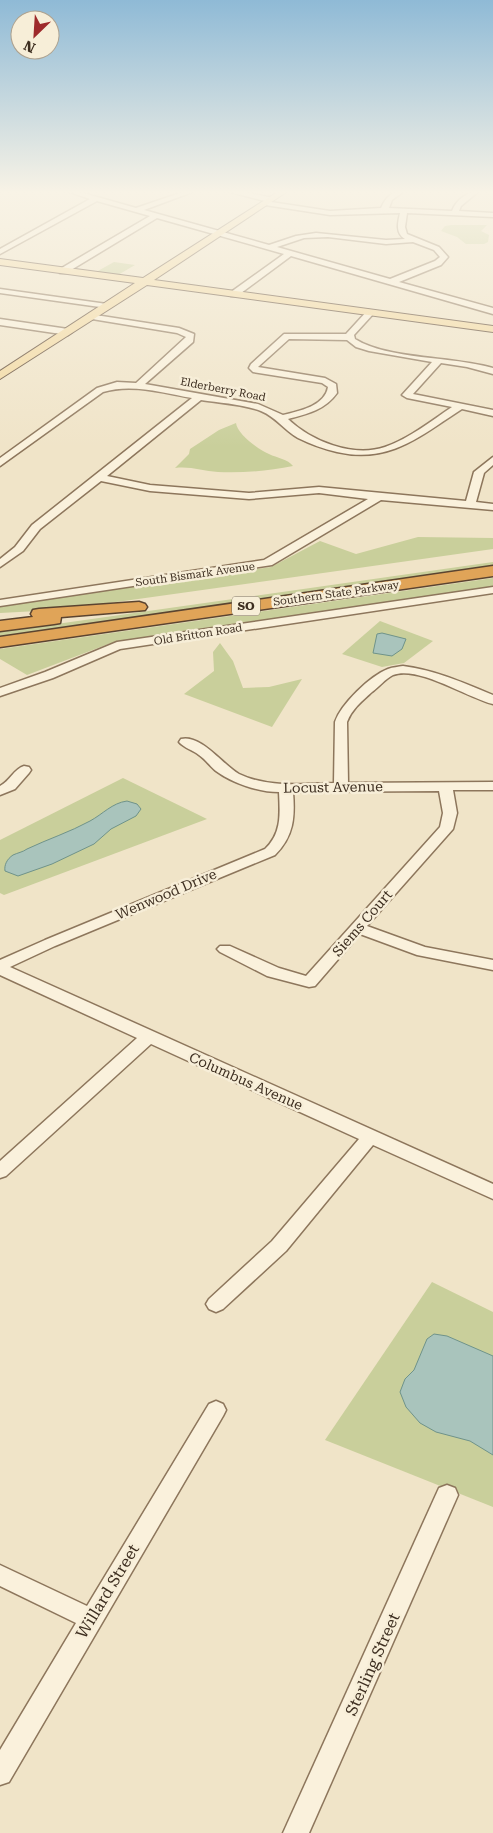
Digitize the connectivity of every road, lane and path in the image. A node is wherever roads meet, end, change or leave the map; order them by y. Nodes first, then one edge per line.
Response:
1 (103, 277) edge
2 (152, 277) edge
3 (258, 277) edge
4 (373, 277) edge
5 (405, 277) edge
6 (143, 282) junction
7 (391, 282) junction
8 (0, 291) edge
9 (234, 294) junction
10 (107, 306) junction
11 (493, 311) edge
12 (371, 312) junction
13 (92, 316) junction
14 (0, 322) edge
15 (493, 329) edge
16 (68, 332) junction
17 (349, 337) junction
18 (439, 360) junction
19 (493, 371) edge
20 (0, 376) edge
21 (138, 386) junction
22 (199, 397) junction
23 (461, 406) junction
24 (493, 413) edge
25 (281, 418) junction
26 (493, 460) edge
27 (0, 463) edge
28 (98, 477) junction
29 (379, 497) junction
30 (470, 505) junction
31 (493, 507) edge
32 (493, 556) edge
33 (0, 564) edge
34 (493, 571) edge
35 (493, 590) edge
36 (0, 603) edge
37 (139, 607) junction
38 (0, 615) edge
39 (0, 626) edge
40 (0, 642) edge
41 (0, 692) edge
42 (493, 700) edge
43 (186, 742) dead end
44 (24, 770) dead end
45 (341, 786) junction
46 (445, 786) junction
47 (493, 786) edge
48 (286, 788) junction
49 (0, 791) edge
50 (358, 928) junction
51 (225, 949) dead end
52 (493, 965) edge
53 (0, 968) edge
54 (149, 1036) junction
55 (370, 1137) junction
56 (0, 1171) edge
57 (493, 1192) edge
58 (216, 1304) dead end
59 (216, 1410) dead end
60 (448, 1495) dead end
61 (0, 1575) edge
62 (90, 1619) junction
63 (0, 1773) edge
64 (296, 1833) edge

1 - 6 main road
2 - 6 main road
3 - 9 street
4 - 7 street
5 - 7 street
6 - 9 main road
6 - 10 main road
7 - 11 street
8 - 10 street
9 - 12 main road
10 - 13 main road
12 - 15 main road
12 - 17 street
13 - 16 main road
13 - 21 street
14 - 16 street
16 - 20 main road
17 - 18 street
17 - 25 street
18 - 19 street
18 - 23 street
21 - 22 street, Elderberry Road
21 - 27 street, Elderberry Road
22 - 25 street, Elderberry Road
22 - 28 street
23 - 24 street
23 - 25 street, Elderberry Road
26 - 30 street
28 - 29 street
28 - 33 street
29 - 30 street
29 - 36 street, South Bismark Avenue
30 - 31 street
32 - 37 highway, Southern State Parkway / SO
34 - 40 highway, Southern State Parkway / SO
35 - 41 street, Old Britton Road
37 - 38 highway
37 - 39 highway, Southern State Parkway / SO
42 - 45 street
43 - 48 street, Locust Avenue
44 - 49 street
45 - 46 street, Locust Avenue
45 - 48 street, Locust Avenue
46 - 47 street, Locust Avenue
46 - 50 street, Siems Court
48 - 53 street, Wenwood Drive
50 - 51 street, Siems Court
50 - 52 street
53 - 54 street, Columbus Avenue
54 - 55 street, Columbus Avenue
54 - 56 street
55 - 57 street, Columbus Avenue
55 - 58 street
59 - 62 street, Willard Street
60 - 64 street, Sterling Street
61 - 62 street
62 - 63 street, Willard Street

